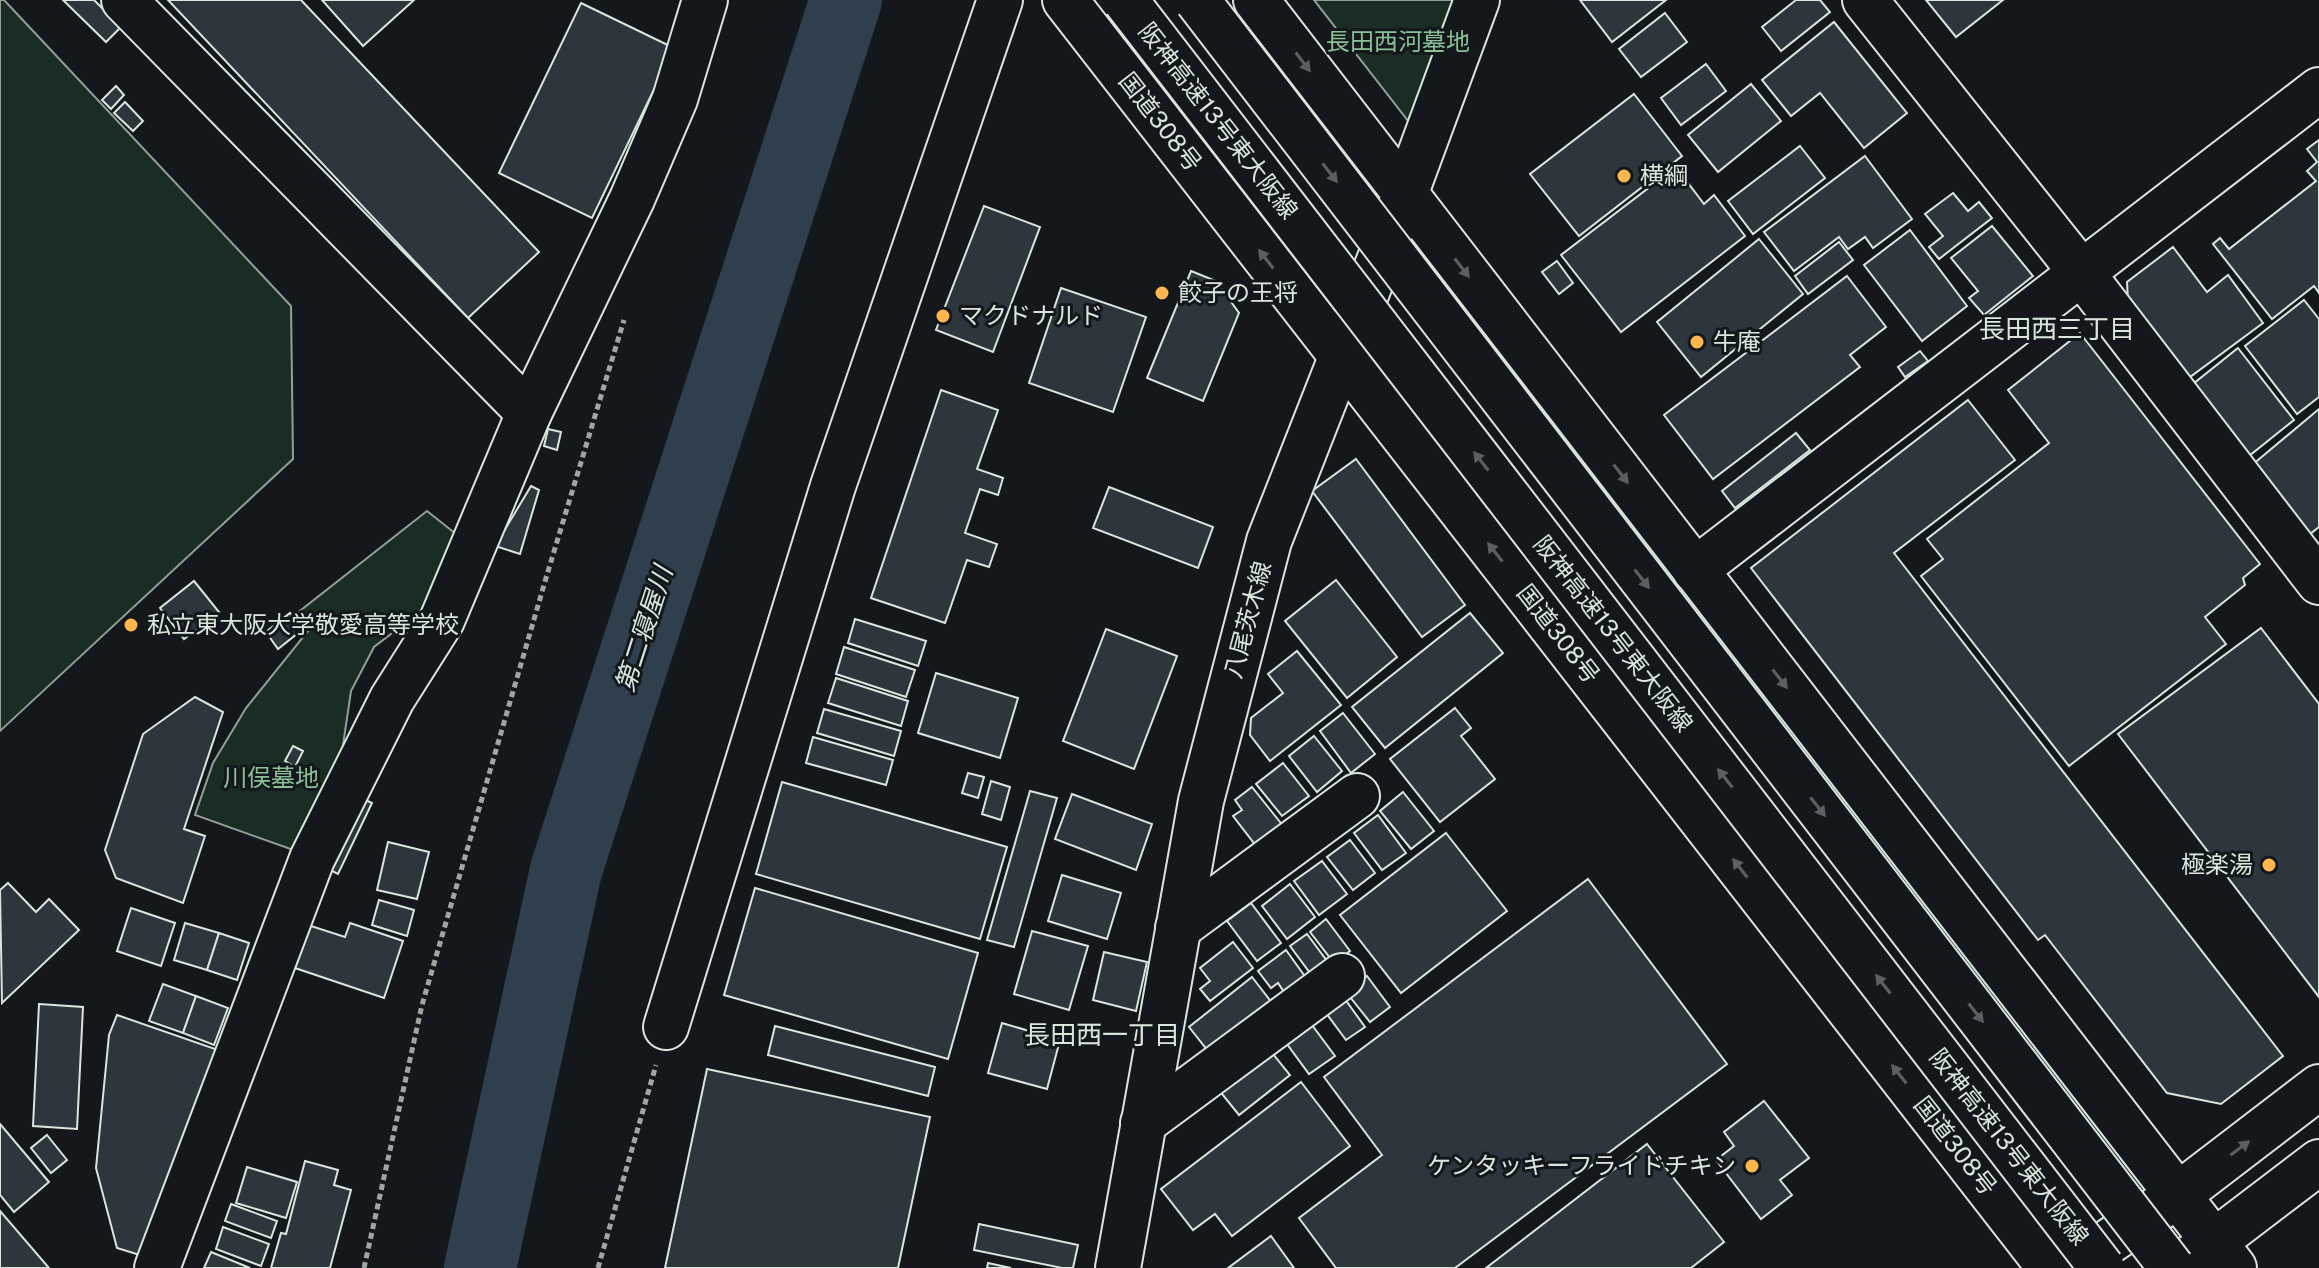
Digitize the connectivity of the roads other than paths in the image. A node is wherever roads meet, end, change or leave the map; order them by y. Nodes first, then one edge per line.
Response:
1 (124, 0) edge
2 (705, 0) edge
3 (1000, 0) edge
4 (1065, 0) edge
5 (1125, 0) edge
6 (1197, 0) edge
7 (1256, 0) edge
8 (1477, 0) edge
9 (1865, 0) edge
10 (2319, 90) edge
11 (1405, 195) junction
12 (2081, 272) junction
13 (1341, 354) junction
14 (529, 413) junction
15 (2315, 568) edge
16 (1695, 570) junction
17 (1357, 796) dead end
18 (1178, 928) junction
19 (1342, 976) dead end
20 (666, 1027) road end
21 (2319, 1087) edge
22 (1143, 1123) junction
23 (2319, 1162) edge
24 (2178, 1195) junction
25 (2224, 1255) edge
26 (1120, 1266) edge
27 (157, 1268) edge
28 (2050, 1268) edge
29 (2070, 1268) edge
30 (2102, 1268) edge
31 (2174, 1268) edge

1 - 14 main road
2 - 14 main road
3 - 20 main road
13 -> 4 main road, 国道308号
30 -> 5 main road, 阪神高速13号東大阪線, bridge
6 -> 31 main road, bridge
7 -> 11 main road
8 - 11 main road, 八尾茨木線
9 - 12 main road
10 - 12 main road
11 - 13 main road, 八尾茨木線
11 -> 16 main road
12 - 15 main road
12 - 16 main road
13 - 18 main road, 八尾茨木線
28 -> 13 main road, 国道308号
14 - 27 main road
16 -> 24 main road
17 - 18 main road
18 - 22 main road, 八尾茨木線
19 - 22 main road
24 -> 21 main road
22 - 26 main road, 八尾茨木線
23 - 25 main road
24 - 25 main road
24 - 29 main road
25 - 31 main road

